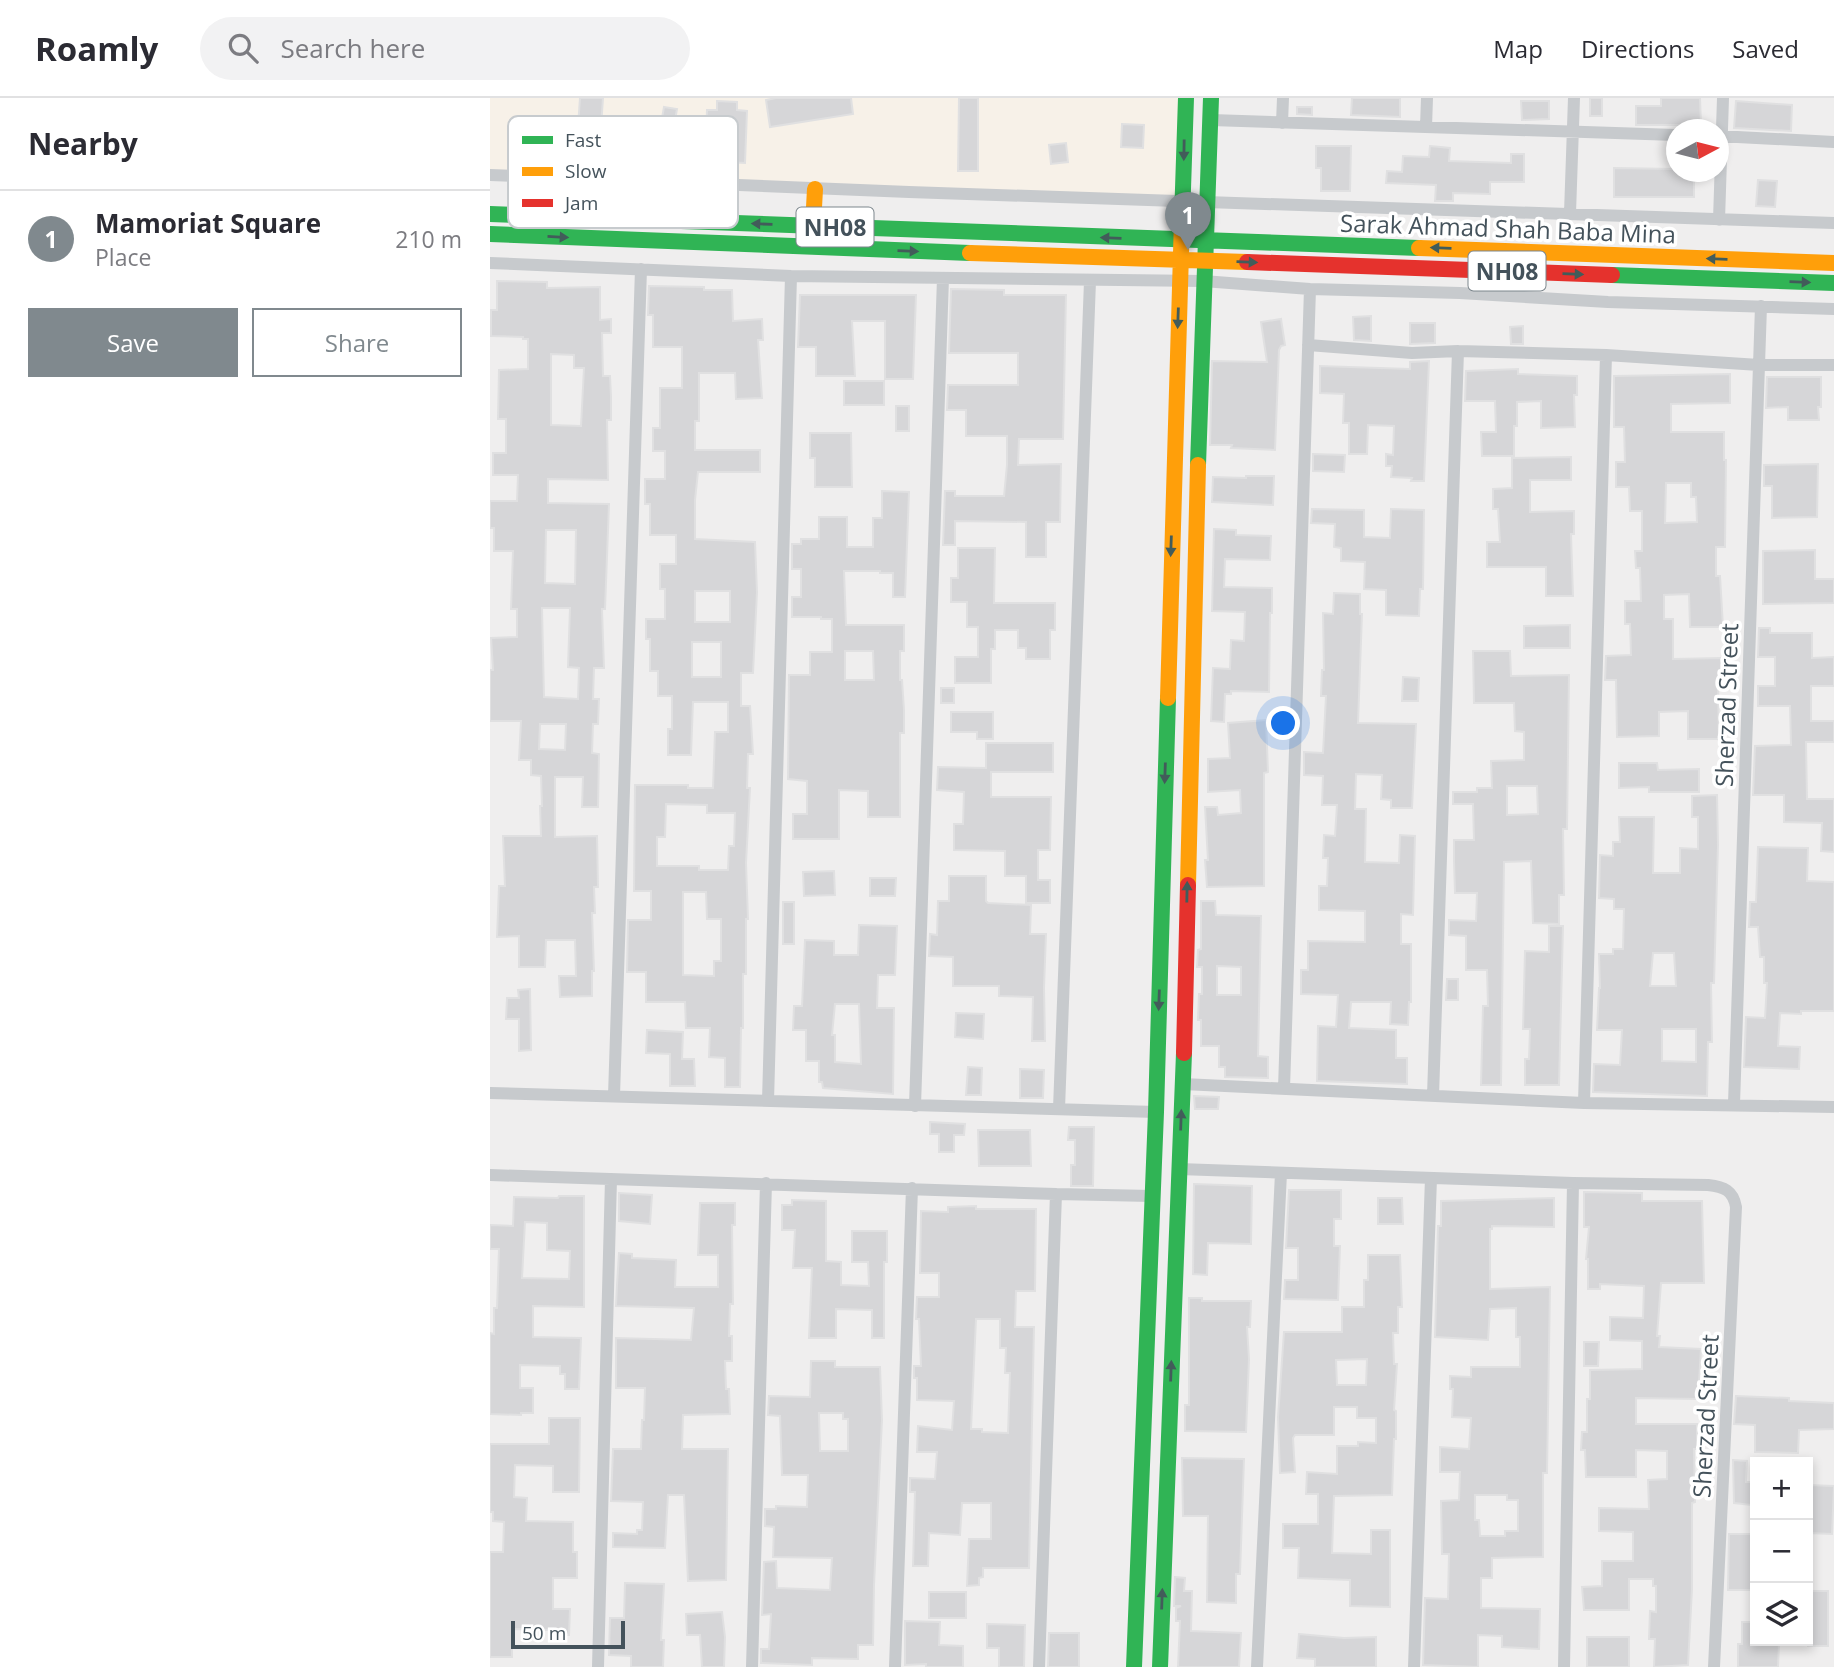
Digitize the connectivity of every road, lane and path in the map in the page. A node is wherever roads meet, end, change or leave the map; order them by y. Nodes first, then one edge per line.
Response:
1 (1186, 98) edge
2 (1211, 98) edge
3 (1283, 98) edge
4 (1427, 98) edge
5 (1574, 98) edge
6 (1723, 98) edge
7 (1721, 119) edge
8 (1210, 120) junction
9 (1282, 123) junction
10 (1426, 127) junction
11 (1573, 133) junction
12 (1666, 135) edge
13 (1729, 136) edge
14 (1834, 142) edge
15 (490, 175) edge
16 (508, 176) edge
17 (1719, 182) edge
18 (738, 186) edge
19 (815, 189) junction
20 (1183, 201) junction
21 (1208, 202) junction
22 (1570, 213) junction
23 (490, 214) edge
24 (508, 215) edge
25 (1719, 220) junction
26 (738, 223) edge
27 (1834, 223) edge
28 (813, 226) junction
29 (490, 234) edge
30 (1180, 240) junction
31 (1206, 240) junction
32 (1205, 260) junction
33 (1179, 261) junction
34 (490, 262) edge
35 (1834, 263) edge
36 (641, 269) junction
37 (791, 276) junction
38 (943, 278) junction
39 (1090, 281) junction
40 (1203, 281) junction
41 (1179, 282) junction
42 (1834, 283) edge
43 (1310, 289) junction
44 (1761, 306) junction
45 (1834, 309) edge
46 (1308, 345) junction
47 (1458, 351) junction
48 (1606, 355) junction
49 (1759, 365) junction
50 (1834, 365) edge
51 (1157, 1048) junction
52 (1183, 1049) junction
53 (1183, 1084) junction
54 (1284, 1089) junction
55 (490, 1093) edge
56 (614, 1096) junction
57 (1433, 1096) junction
58 (768, 1101) junction
59 (1584, 1103) junction
60 (1734, 1104) junction
61 (915, 1106) junction
62 (1834, 1107) edge
63 (1059, 1109) junction
64 (1156, 1112) junction
65 (1179, 1169) junction
66 (1281, 1173) junction
67 (490, 1175) edge
68 (1431, 1178) junction
69 (611, 1180) junction
70 (766, 1183) junction
71 (1573, 1183) junction
72 (912, 1188) junction
73 (1056, 1194) junction
74 (1152, 1196) junction
75 (598, 1667) edge
76 (752, 1667) edge
77 (895, 1667) edge
78 (1039, 1667) edge
79 (1134, 1667) edge
80 (1160, 1667) edge
81 (1257, 1667) edge
82 (1414, 1667) edge
83 (1564, 1667) edge
84 (1714, 1667) edge

1 -> 20 main road
2 - 8 main road
3 - 9 street
4 - 10 street
5 - 11 street
6 - 7 street
8 - 9 street
8 - 21 main road
9 - 10 street
10 - 11 street
11 - 12 street
11 - 22 street
13 - 14 street
15 - 16 street
17 - 25 street
18 - 19 street
19 - 20 street
19 - 28 main road
20 - 21 street
20 - 30 main road
21 - 22 street
21 - 31 main road
22 - 25 street
24 -> 23 main road, NH08
25 - 27 street
28 -> 26 main road, NH08
30 -> 28 main road, NH08
29 -> 33 main road, NH08
30 - 31 main road, Sarak Ahmad Shah Baba Mina / NH08
30 - 33 main road
31 - 32 main road
35 -> 31 main road, Sarak Ahmad Shah Baba Mina / NH08
32 - 33 main road, NH08
32 - 40 main road
32 -> 42 main road, NH08
33 - 41 main road
34 - 36 street
36 - 37 street
36 - 56 street
37 - 38 street
37 - 58 street
38 - 39 street
38 - 61 street
39 - 41 street
39 - 63 street
40 - 41 street
40 - 43 street
52 -> 40 main road
41 -> 51 main road
43 - 44 street
43 - 46 street
44 - 45 street
44 - 49 street, Sherzad Street
46 - 47 street
46 - 54 street
47 - 48 street
47 - 57 street
48 - 49 street
48 - 59 street
49 - 50 street
49 - 60 street, Sherzad Street
51 - 52 main road
51 - 64 main road
52 - 53 main road
53 - 54 street
65 -> 53 main road
54 - 57 street
55 - 56 street
56 - 58 street
57 - 59 street
58 - 61 street
59 - 60 street
60 - 62 street
61 - 63 street
63 - 64 street
64 - 74 main road
65 - 66 street
80 -> 65 main road
66 - 68 street
66 - 81 street
67 - 69 street
68 - 71 street
68 - 82 street
69 - 70 street
69 - 75 street
70 - 72 street
70 - 76 street
71 - 83 street
71 - 84 street, Sherzad Street
72 - 73 street
72 - 77 street
73 - 74 street
73 - 78 street
74 - 79 main road

